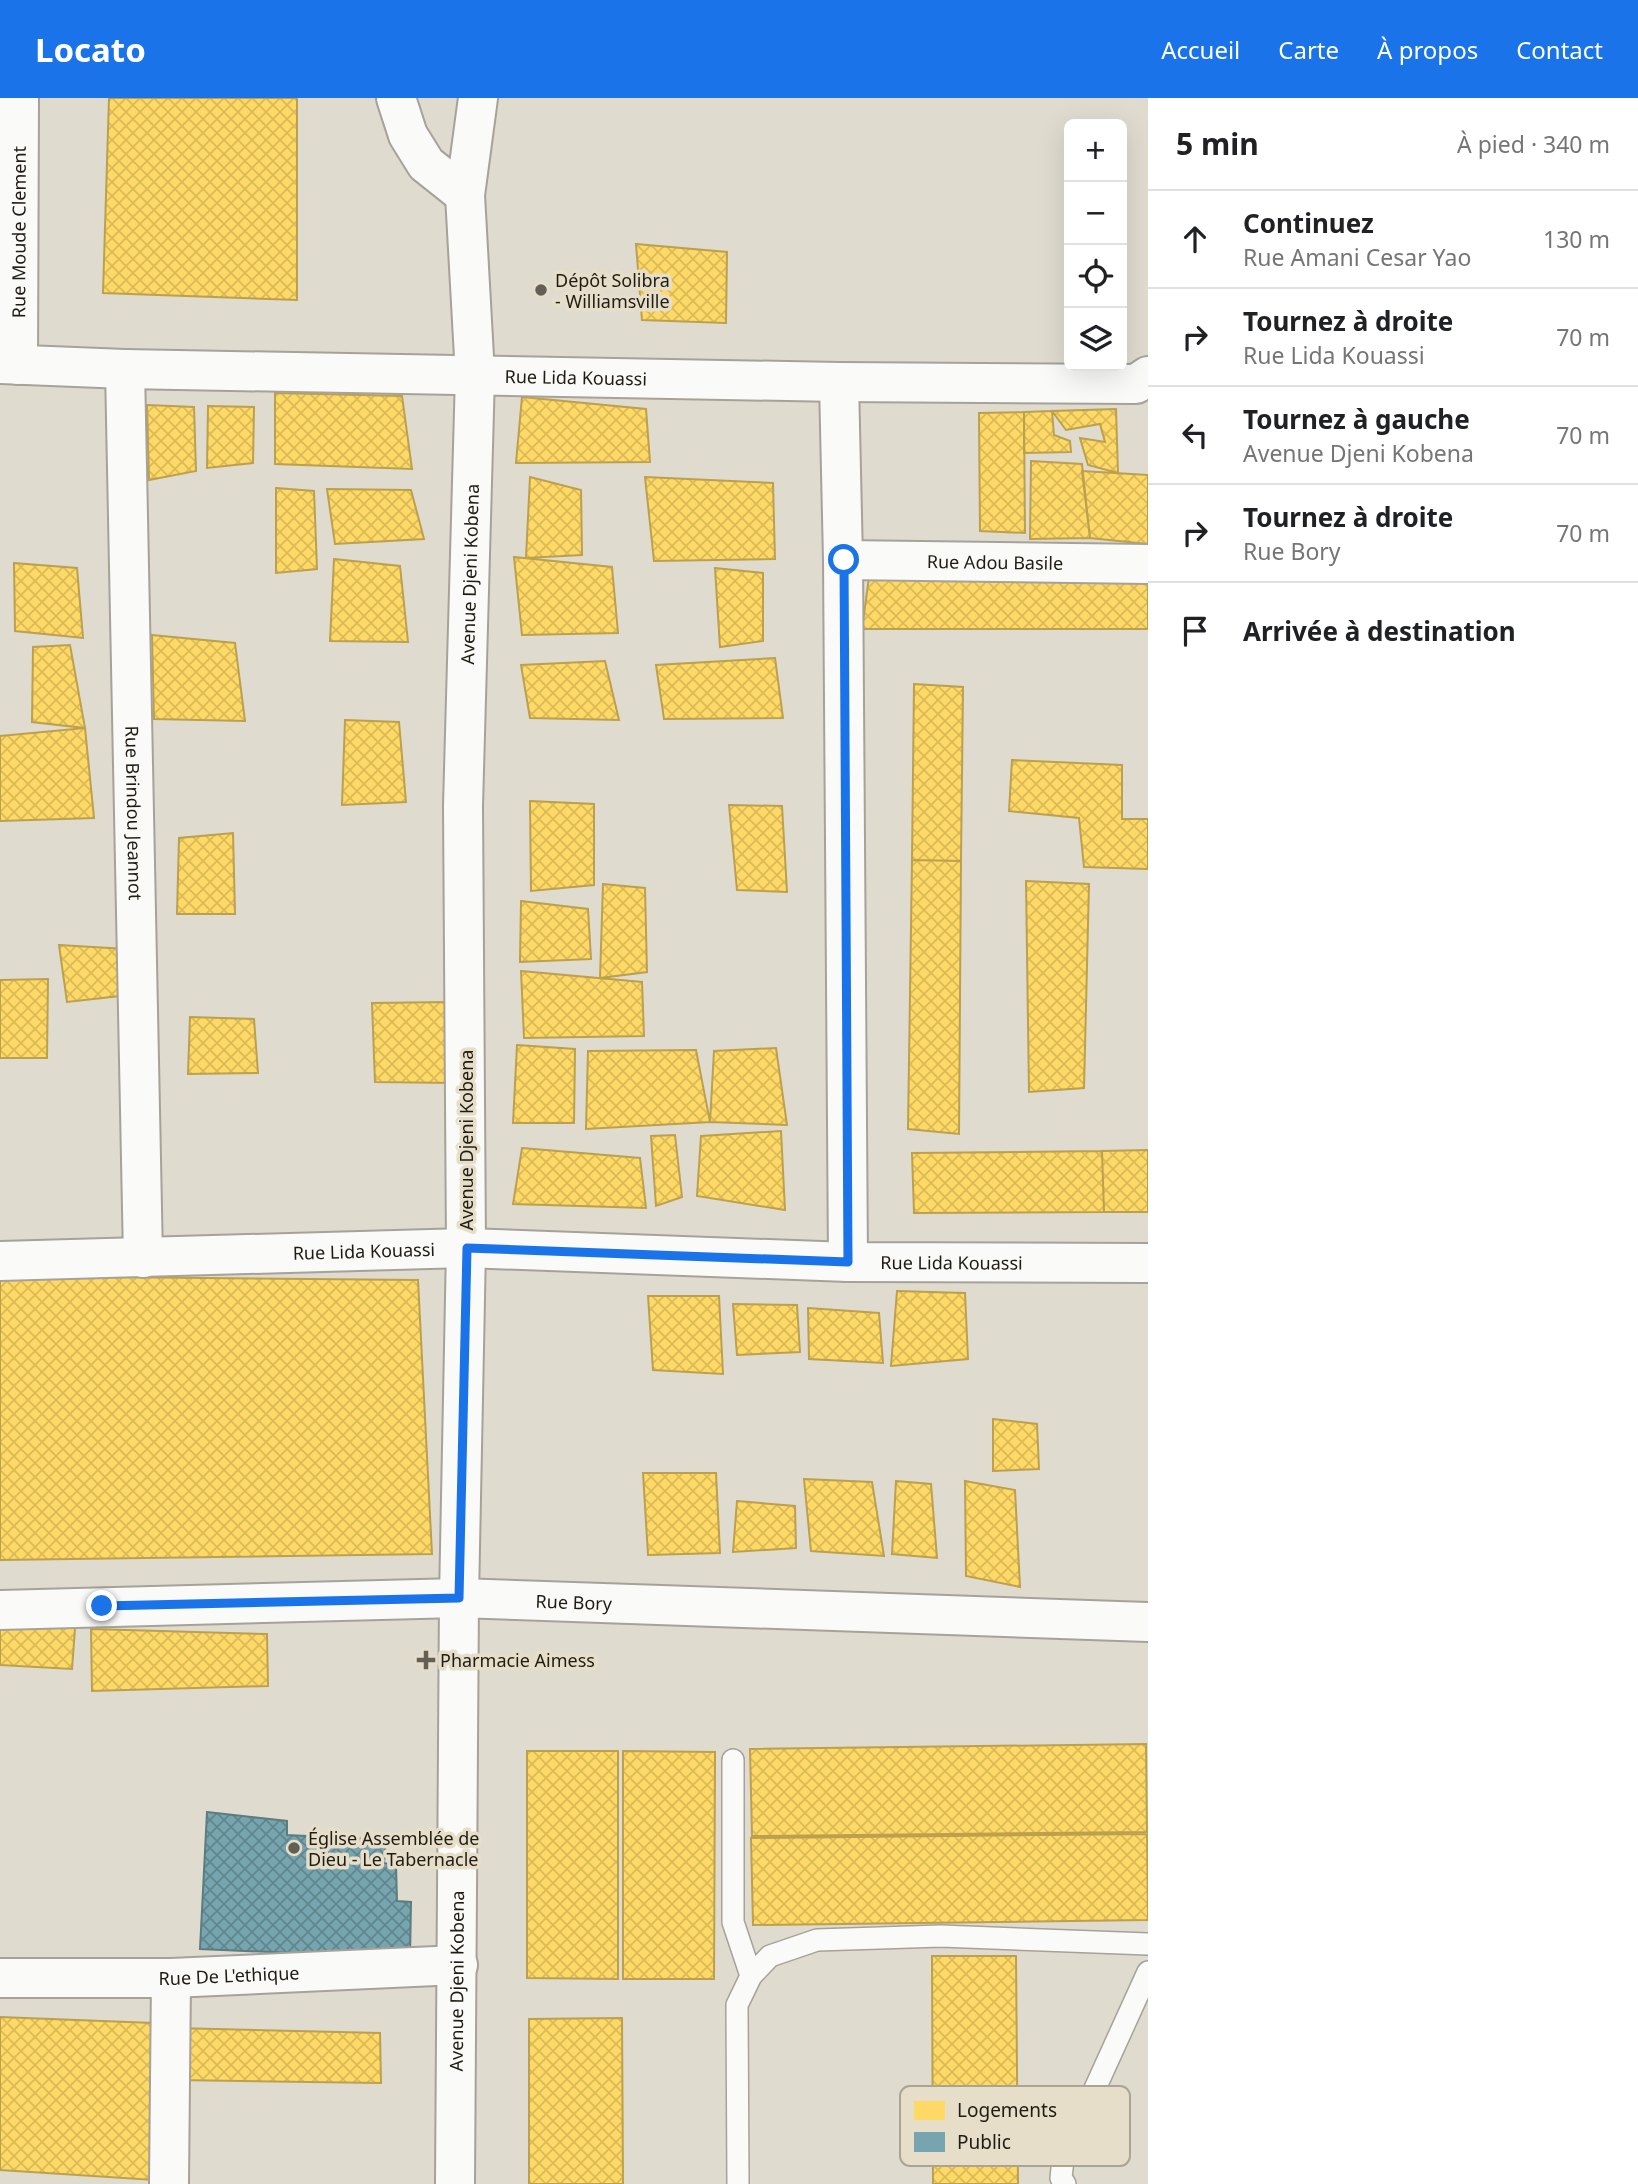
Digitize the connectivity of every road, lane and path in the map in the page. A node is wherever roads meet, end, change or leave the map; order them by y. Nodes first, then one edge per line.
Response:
1 (19, 98) edge
2 (396, 98) edge
3 (477, 100) edge
4 (465, 195) junction
5 (9, 365) edge
6 (125, 369) junction
7 (475, 375) junction
8 (1148, 376) edge
9 (839, 382) junction
10 (844, 560) junction
11 (1148, 564) edge
12 (467, 1248) junction
13 (144, 1258) junction
14 (0, 1261) edge
15 (848, 1262) junction
16 (1148, 1263) edge
17 (459, 1598) junction
18 (0, 1610) edge
19 (1148, 1622) edge
20 (733, 1760) dead end
21 (1148, 1944) edge
22 (458, 1965) junction
23 (1148, 1972) edge
24 (751, 1976) junction
25 (0, 1978) edge
26 (171, 1978) junction
27 (1096, 2086) edge
28 (1062, 2166) edge
29 (169, 2184) edge
30 (455, 2184) edge
31 (738, 2184) edge
32 (1065, 2184) edge

1 - 5 street, Rue Moude Clement
2 - 4 street
3 - 4 street, Avenue Djeni Kobena
4 - 7 street, Avenue Djeni Kobena
5 - 6 street, Rue Lida Kouassi
6 - 7 street, Rue Lida Kouassi
6 - 13 street, Rue Brindou Jeannot
7 - 9 street, Rue Lida Kouassi
7 - 12 street, Avenue Djeni Kobena
8 - 9 street, Rue Lida Kouassi
9 - 10 street
10 - 11 street, Rue Adou Basile
10 - 15 street
12 - 13 street, Rue Lida Kouassi
12 - 15 street, Rue Lida Kouassi
12 - 17 street, Avenue Djeni Kobena
13 - 14 street, Rue Lida Kouassi
15 - 16 street, Rue Lida Kouassi
17 - 18 street, Rue Bory
17 - 19 street, Rue Bory
17 - 22 street, Avenue Djeni Kobena
20 - 24 lane
21 - 24 lane
22 - 26 street, Rue De L'ethique
22 - 30 street, Avenue Djeni Kobena
23 - 27 lane
24 - 31 lane
25 - 26 street, Rue De L'ethique
26 - 29 street
28 - 32 lane

